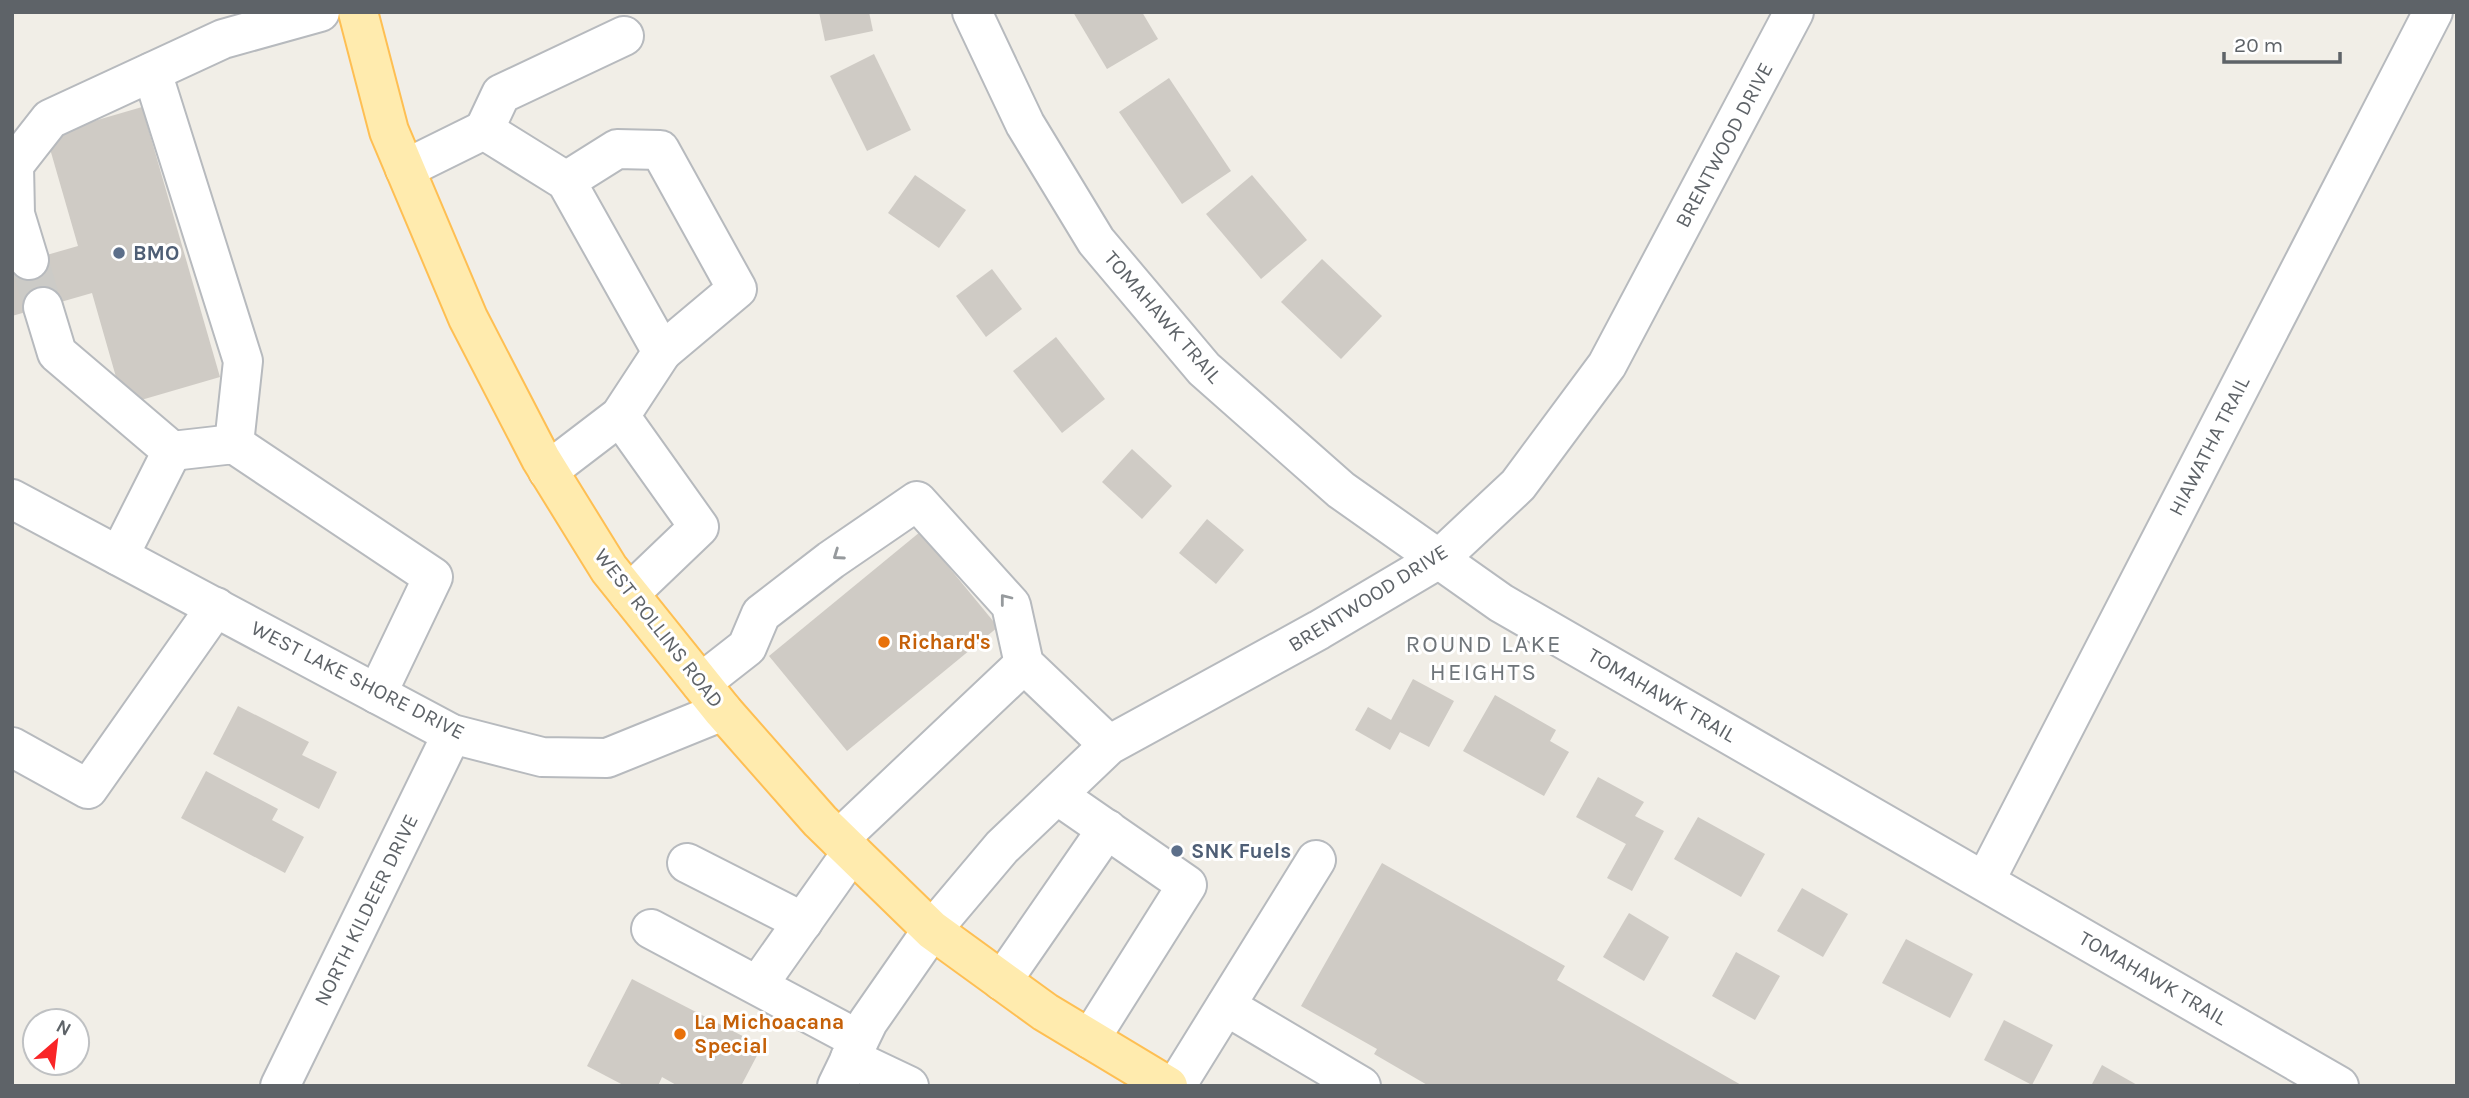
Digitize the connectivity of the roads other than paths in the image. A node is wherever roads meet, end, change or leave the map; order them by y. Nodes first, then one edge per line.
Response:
1 (320, 12) edge
2 (358, 12) edge
3 (972, 12) edge
4 (1794, 12) edge
5 (2433, 12) edge
6 (624, 36) dead end
7 (152, 72) junction
8 (484, 130) junction
9 (405, 169) junction
10 (566, 181) junction
11 (29, 260) tunnel mouth
12 (43, 307) tunnel mouth
13 (662, 352) junction
14 (620, 416) junction
15 (234, 444) junction
16 (172, 451) junction
17 (548, 471) junction
18 (13, 501) edge
19 (119, 556) junction
20 (1439, 559) junction
21 (629, 594) junction
22 (216, 607) junction
23 (1024, 663) junction
24 (377, 694) junction
25 (712, 697) junction
26 (452, 734) junction
27 (1109, 746) junction
28 (12, 747) edge
29 (1057, 795) junction
30 (1107, 829) junction
31 (845, 846) junction
32 (1316, 860) dead end
33 (687, 863) dead end
34 (1985, 881) junction
35 (803, 922) junction
36 (651, 929) dead end
37 (932, 930) junction
38 (1002, 981) junction
39 (758, 985) junction
40 (1226, 1006) junction
41 (1090, 1039) junction
42 (849, 1061) edge
43 (280, 1086) edge
44 (909, 1086) edge
45 (1167, 1086) edge
46 (1176, 1086) edge
47 (1361, 1086) edge
48 (2339, 1086) edge

1 - 7 street
2 - 9 main road, WEST ROLLINS ROAD
3 - 20 street, TOMAHAWK TRAIL
4 - 20 street, BRENTWOOD DRIVE
5 - 34 street, HIAWATHA TRAIL
6 - 8 street
7 - 11 street
7 - 15 street
8 - 9 street
8 - 10 street
9 - 17 main road, WEST ROLLINS ROAD
10 - 13 street
10 - 13 street
12 - 16 street
13 - 14 street
14 - 17 street
14 - 21 street
15 - 16 street
15 - 24 street
16 - 19 street
17 - 21 main road, WEST ROLLINS ROAD
18 - 19 street, WEST LAKE SHORE DRIVE
19 - 22 street, WEST LAKE SHORE DRIVE
20 - 27 street, BRENTWOOD DRIVE
20 - 34 street, TOMAHAWK TRAIL
21 - 25 main road, WEST ROLLINS ROAD
22 - 24 street, WEST LAKE SHORE DRIVE
22 - 28 street
23 -> 25 street, WEST LAKE SHORE DRIVE
23 - 27 street
23 - 31 street
24 - 26 street, WEST LAKE SHORE DRIVE
25 - 26 street, WEST LAKE SHORE DRIVE
25 - 31 main road, WEST ROLLINS ROAD
26 - 43 street, NORTH KILDEER DRIVE
27 - 29 street, BRENTWOOD DRIVE
29 - 30 street
29 - 37 street, BRENTWOOD DRIVE
30 - 38 street
30 - 41 street
31 - 35 street
31 - 37 main road, WEST ROLLINS ROAD
32 - 40 street
33 - 35 street
34 - 48 street, TOMAHAWK TRAIL
35 - 39 street
36 - 39 street
37 - 38 main road, WEST ROLLINS ROAD
37 - 42 street, BRENTWOOD DRIVE
38 - 41 main road, WEST ROLLINS ROAD
39 - 42 street
40 - 46 street
40 - 47 street
41 - 45 main road, WEST ROLLINS ROAD
42 - 44 street

